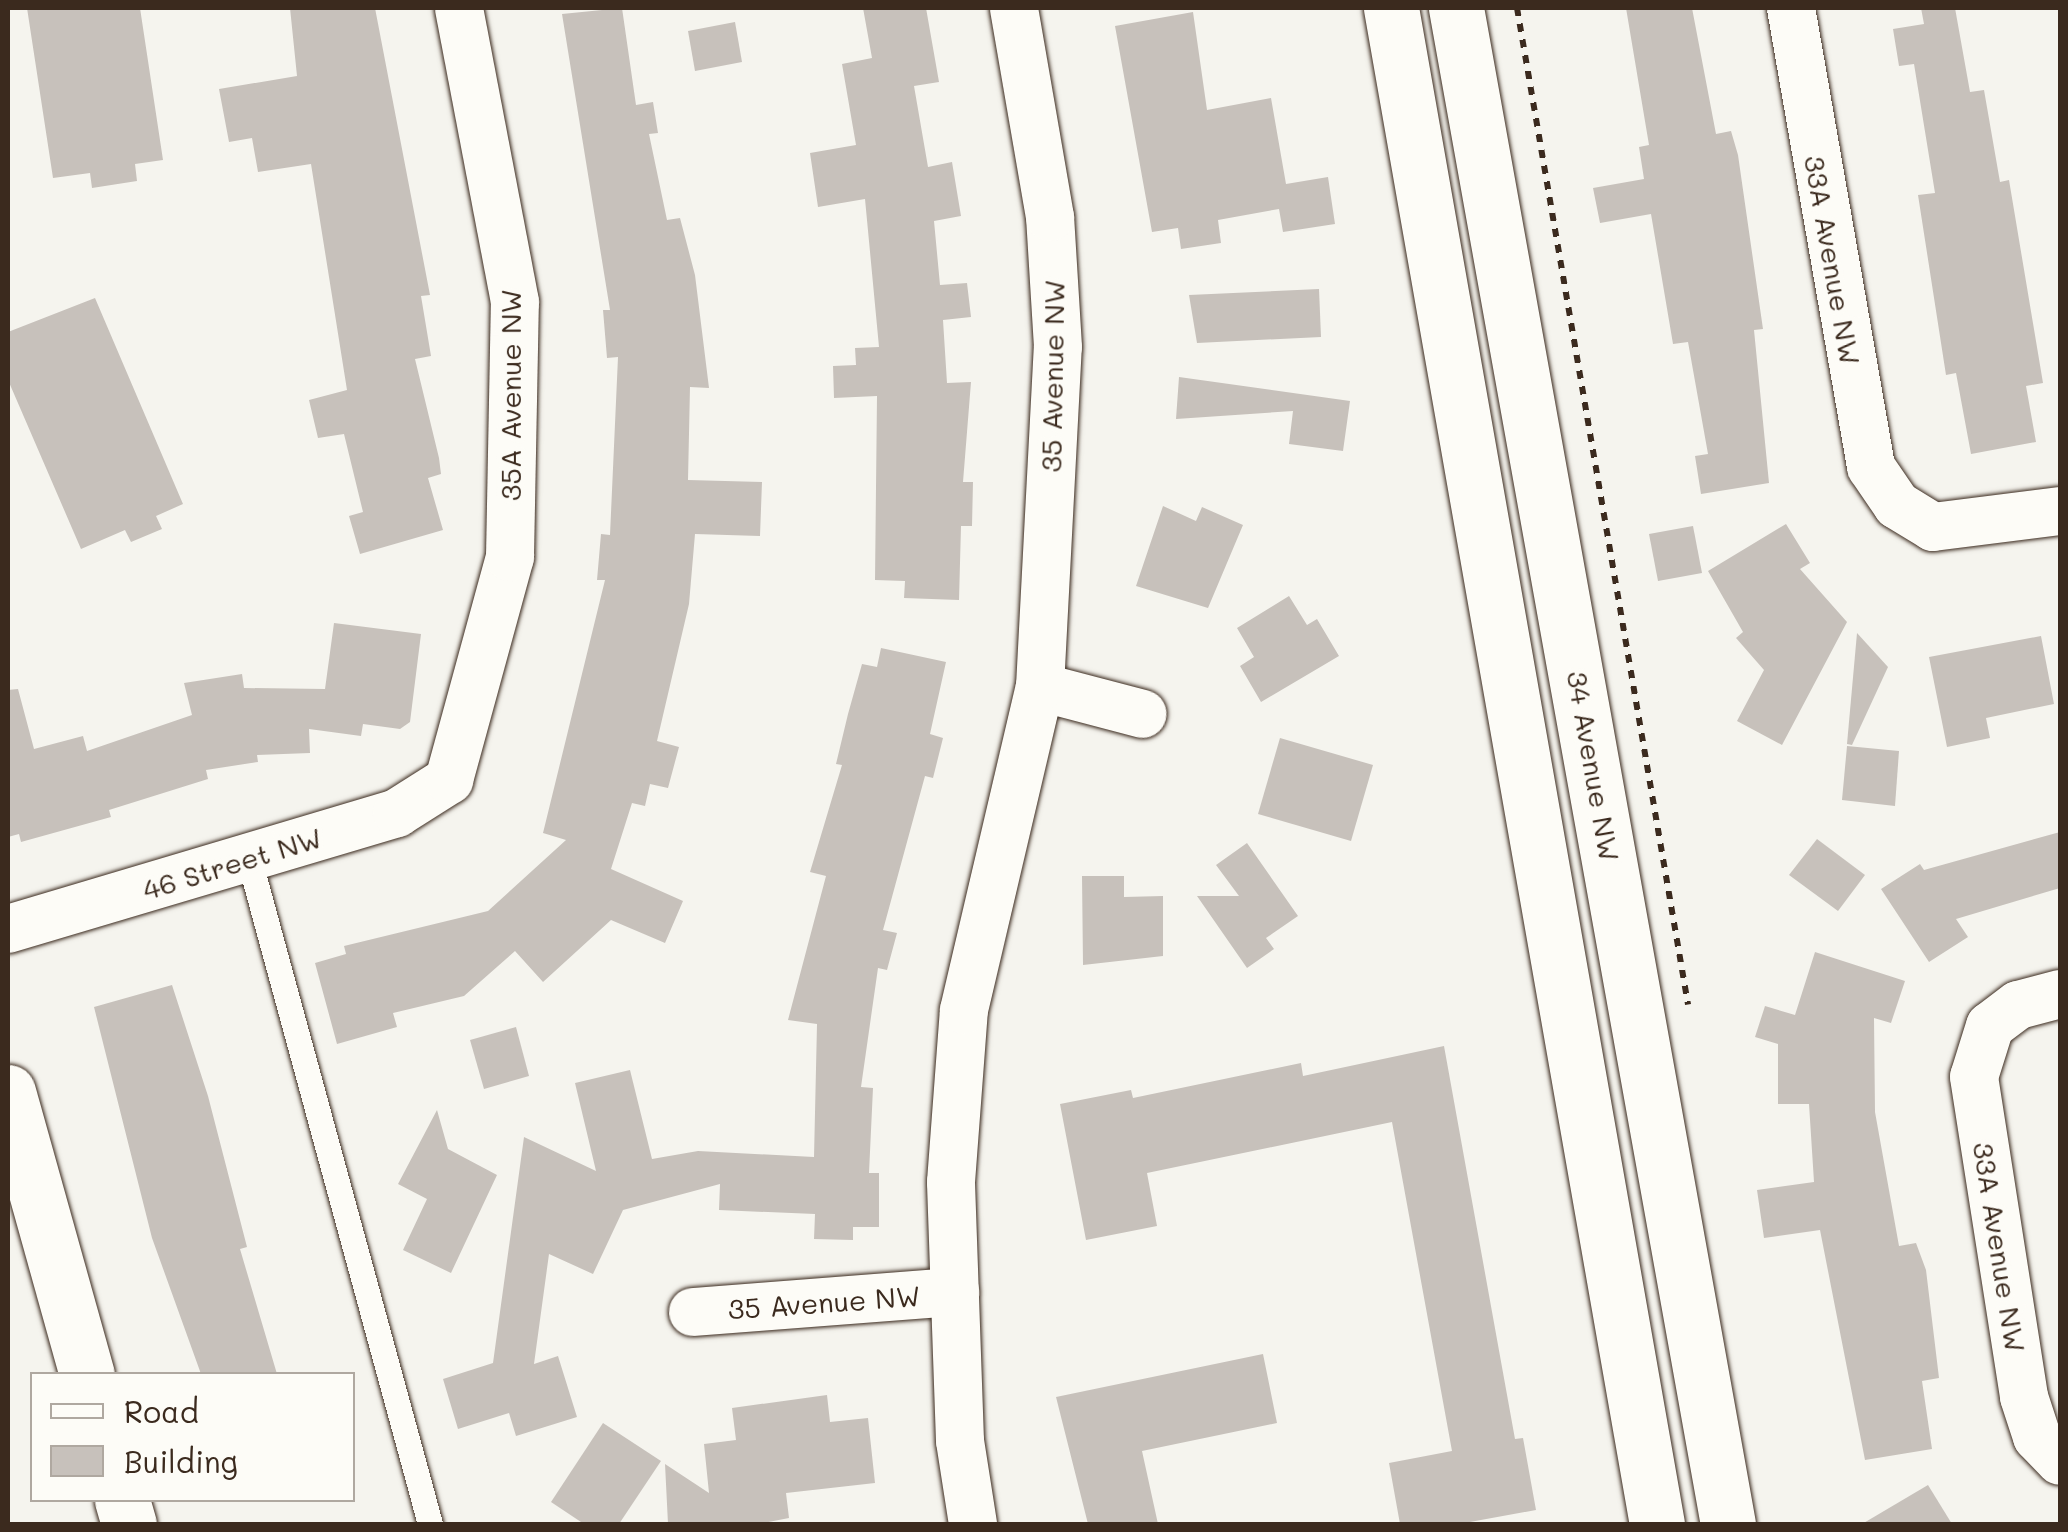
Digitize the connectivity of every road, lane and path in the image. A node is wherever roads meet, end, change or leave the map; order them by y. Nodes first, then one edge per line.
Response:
1 (459, 8) edge
2 (1014, 8) edge
3 (1392, 8) edge
4 (1456, 8) edge
5 (1517, 8) edge
6 (1790, 8) edge
7 (2060, 512) edge
8 (1040, 688) junction
9 (1143, 714) dead end
10 (449, 780) joint
11 (249, 859) junction
12 (8, 929) edge
13 (2060, 994) edge
14 (1690, 1019) dead end
15 (8, 1092) edge
16 (955, 1292) junction
17 (693, 1312) dead end
18 (86, 1372) edge
19 (2060, 1461) edge
20 (430, 1524) edge
21 (973, 1524) edge
22 (1657, 1524) edge
23 (1728, 1524) edge

1 - 10 street, 35A Avenue NW
2 - 8 street, 35 Avenue NW
3 - 22 main road
4 - 23 main road, 34 Avenue NW
5 - 14 path
6 - 7 street, 33A Avenue NW
8 - 9 street
8 - 16 street, 35 Avenue NW
10 - 11 street, 46 Street NW
11 - 12 street, 46 Street NW
11 - 20 lane
13 - 19 street, 33A Avenue NW
15 - 18 main road
16 - 17 street, 35 Avenue NW
16 - 21 street, 35 Avenue NW

